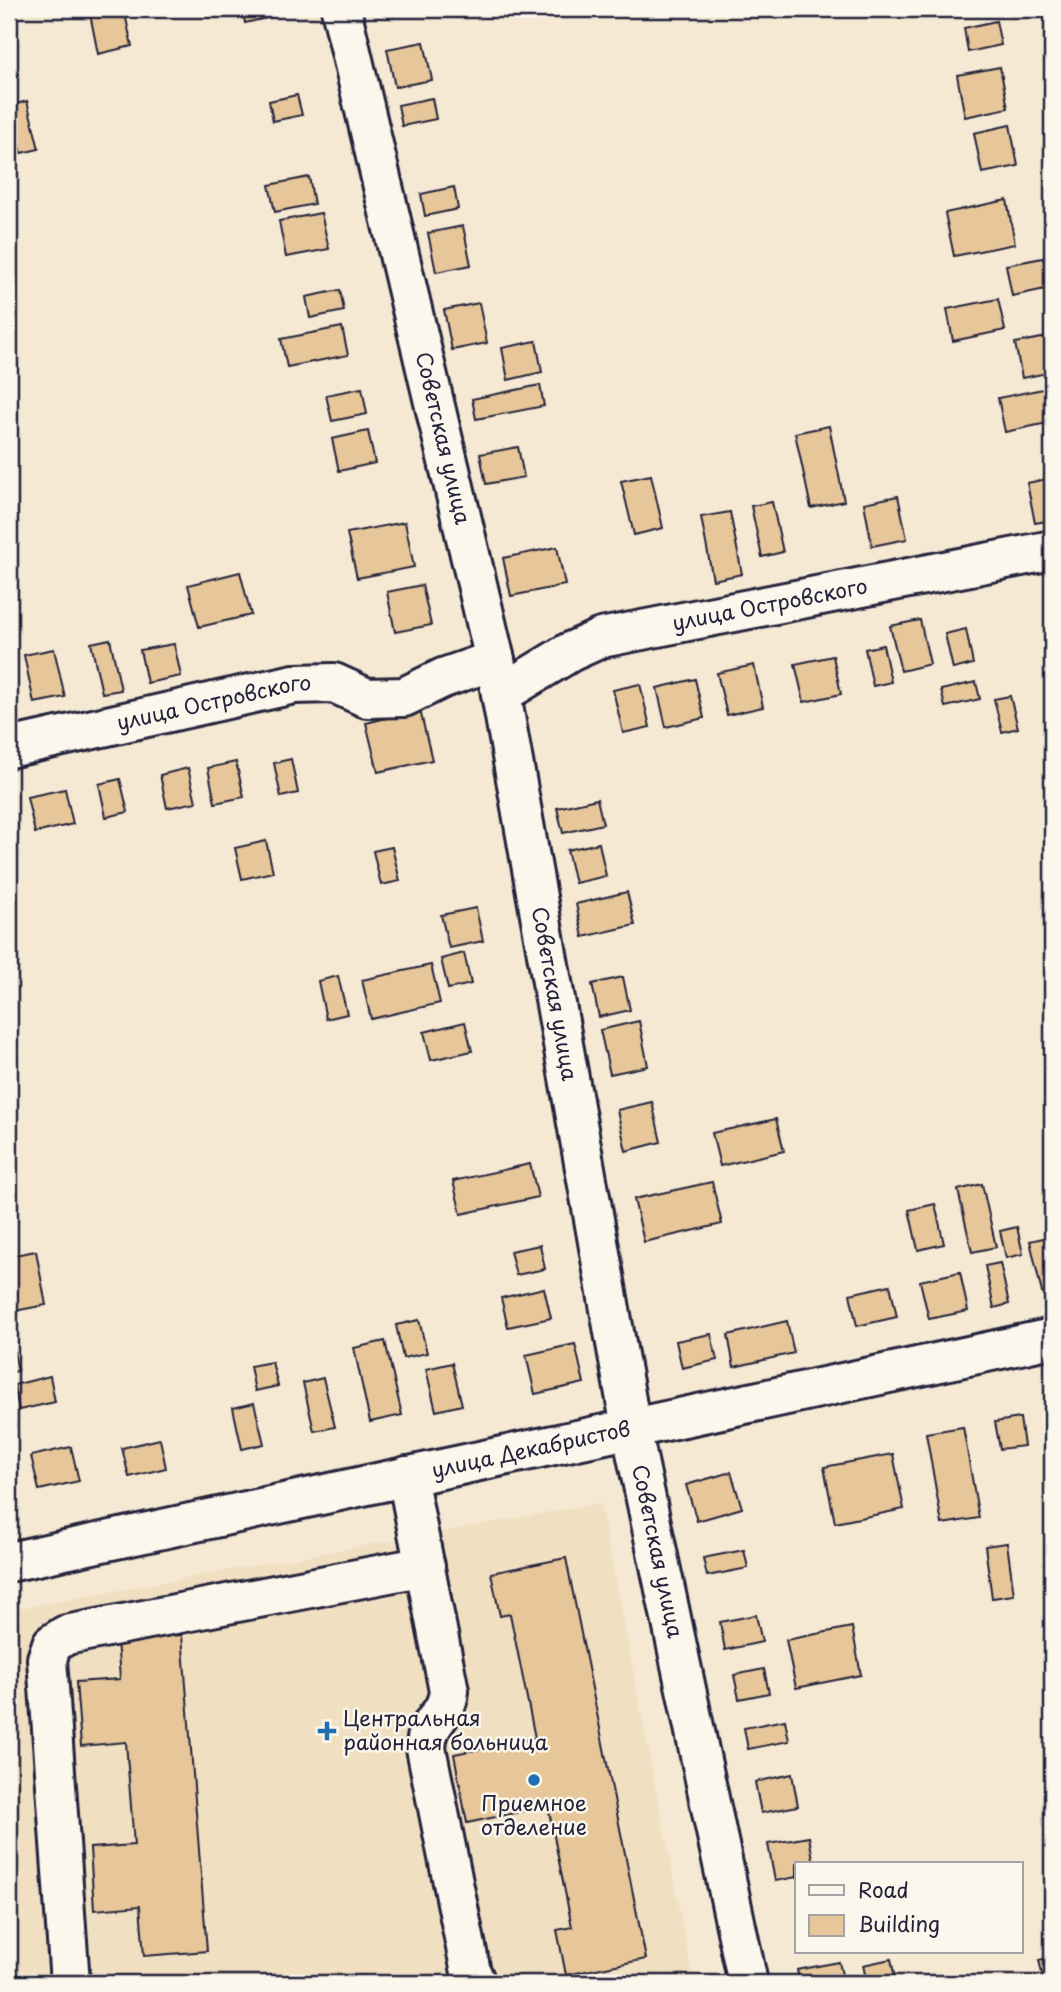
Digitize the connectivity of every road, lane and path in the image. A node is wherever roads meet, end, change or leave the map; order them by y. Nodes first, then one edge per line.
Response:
1 (341, 9) edge
2 (1052, 550) edge
3 (498, 677) junction
4 (9, 748) edge
5 (1052, 1338) edge
6 (631, 1428) junction
7 (407, 1476) junction
8 (9, 1562) edge
9 (425, 1566) junction
10 (70, 1983) edge
11 (476, 1983) edge
12 (744, 1983) edge

1 - 3 street, Советская улица
2 - 3 street, улица Островского
3 - 4 street, улица Островского
3 - 6 street, Советская улица
5 - 6 street, улица Декабристов
6 - 7 street, улица Декабристов
6 - 12 street, Советская улица
7 - 8 street, улица Декабристов
7 - 9 street
9 - 10 street
9 - 11 street

